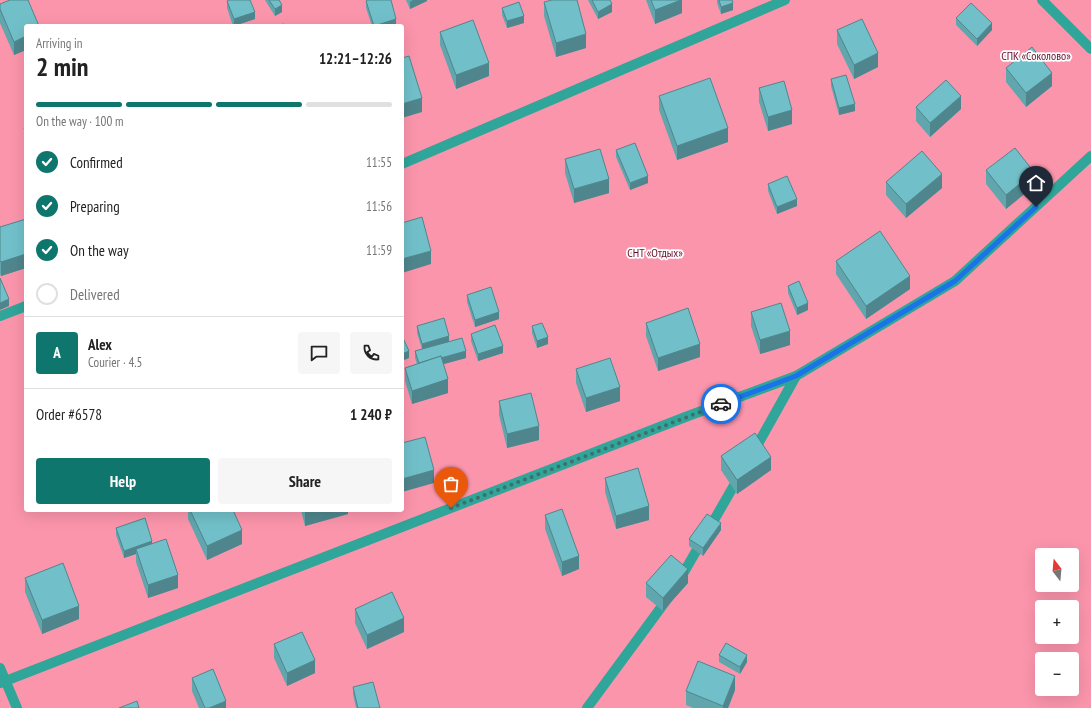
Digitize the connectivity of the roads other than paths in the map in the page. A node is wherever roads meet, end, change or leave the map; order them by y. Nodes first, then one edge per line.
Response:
1 (785, 0) edge
2 (1042, 0) edge
3 (1091, 49) edge
4 (1091, 156) edge
5 (404, 163) edge
6 (24, 307) edge
7 (0, 316) edge
8 (796, 376) junction
9 (0, 668) edge
10 (3, 682) edge
11 (17, 708) edge
12 (587, 708) edge

1 - 5 street
2 - 3 street
4 - 8 street
6 - 7 street
8 - 10 street
8 - 12 street
9 - 10 street
10 - 11 street

